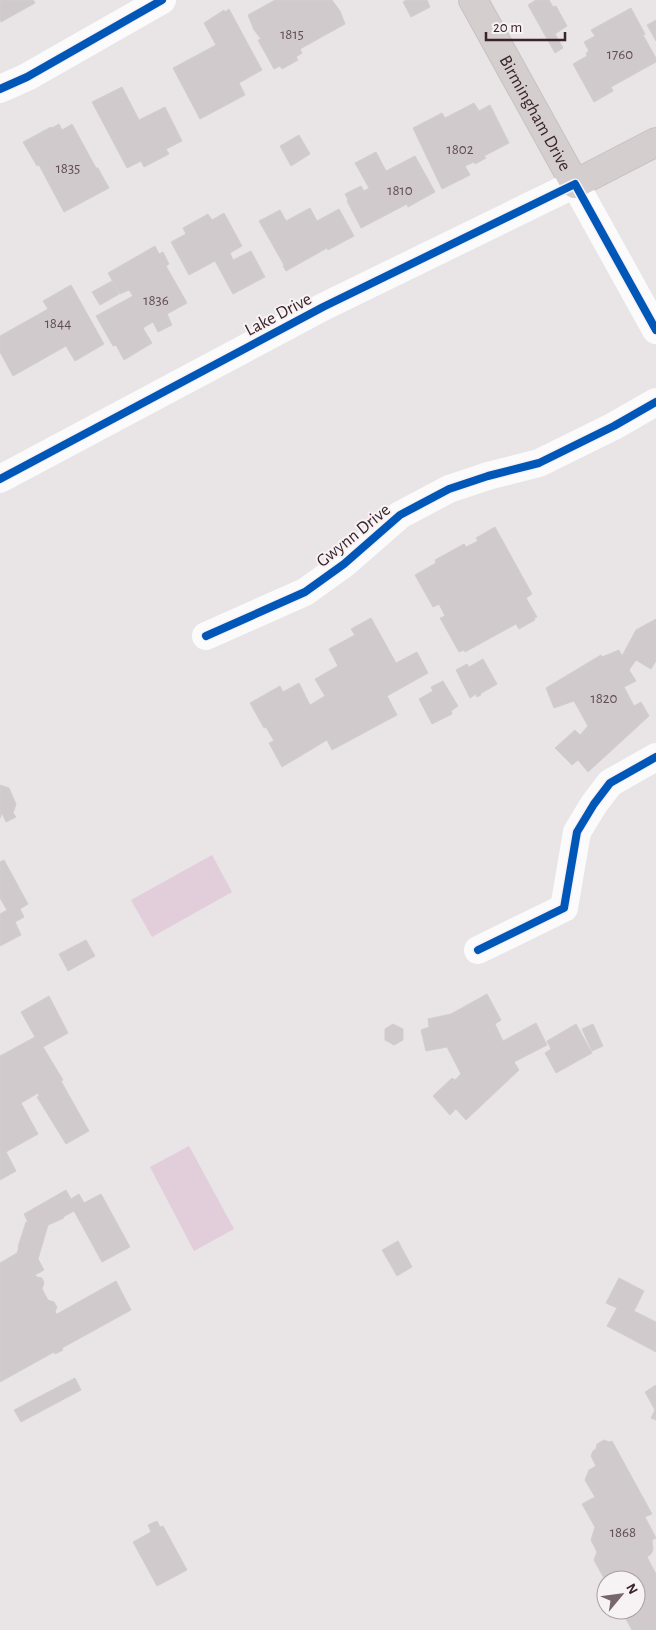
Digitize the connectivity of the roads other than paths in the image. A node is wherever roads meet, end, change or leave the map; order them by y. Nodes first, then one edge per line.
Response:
1 (162, 0) edge
2 (473, 0) edge
3 (0, 89) edge
4 (656, 142) edge
5 (575, 184) junction
6 (656, 330) edge
7 (656, 402) edge
8 (0, 479) edge
9 (206, 636) dead end
10 (656, 757) edge
11 (478, 950) dead end

1 - 3 street
2 - 5 main road, Birmingham Drive
4 - 5 main road, Lake Drive
5 - 6 street, Birmingham Drive
5 - 8 street, Lake Drive
7 - 9 street, Gwynn Drive
10 - 11 street

